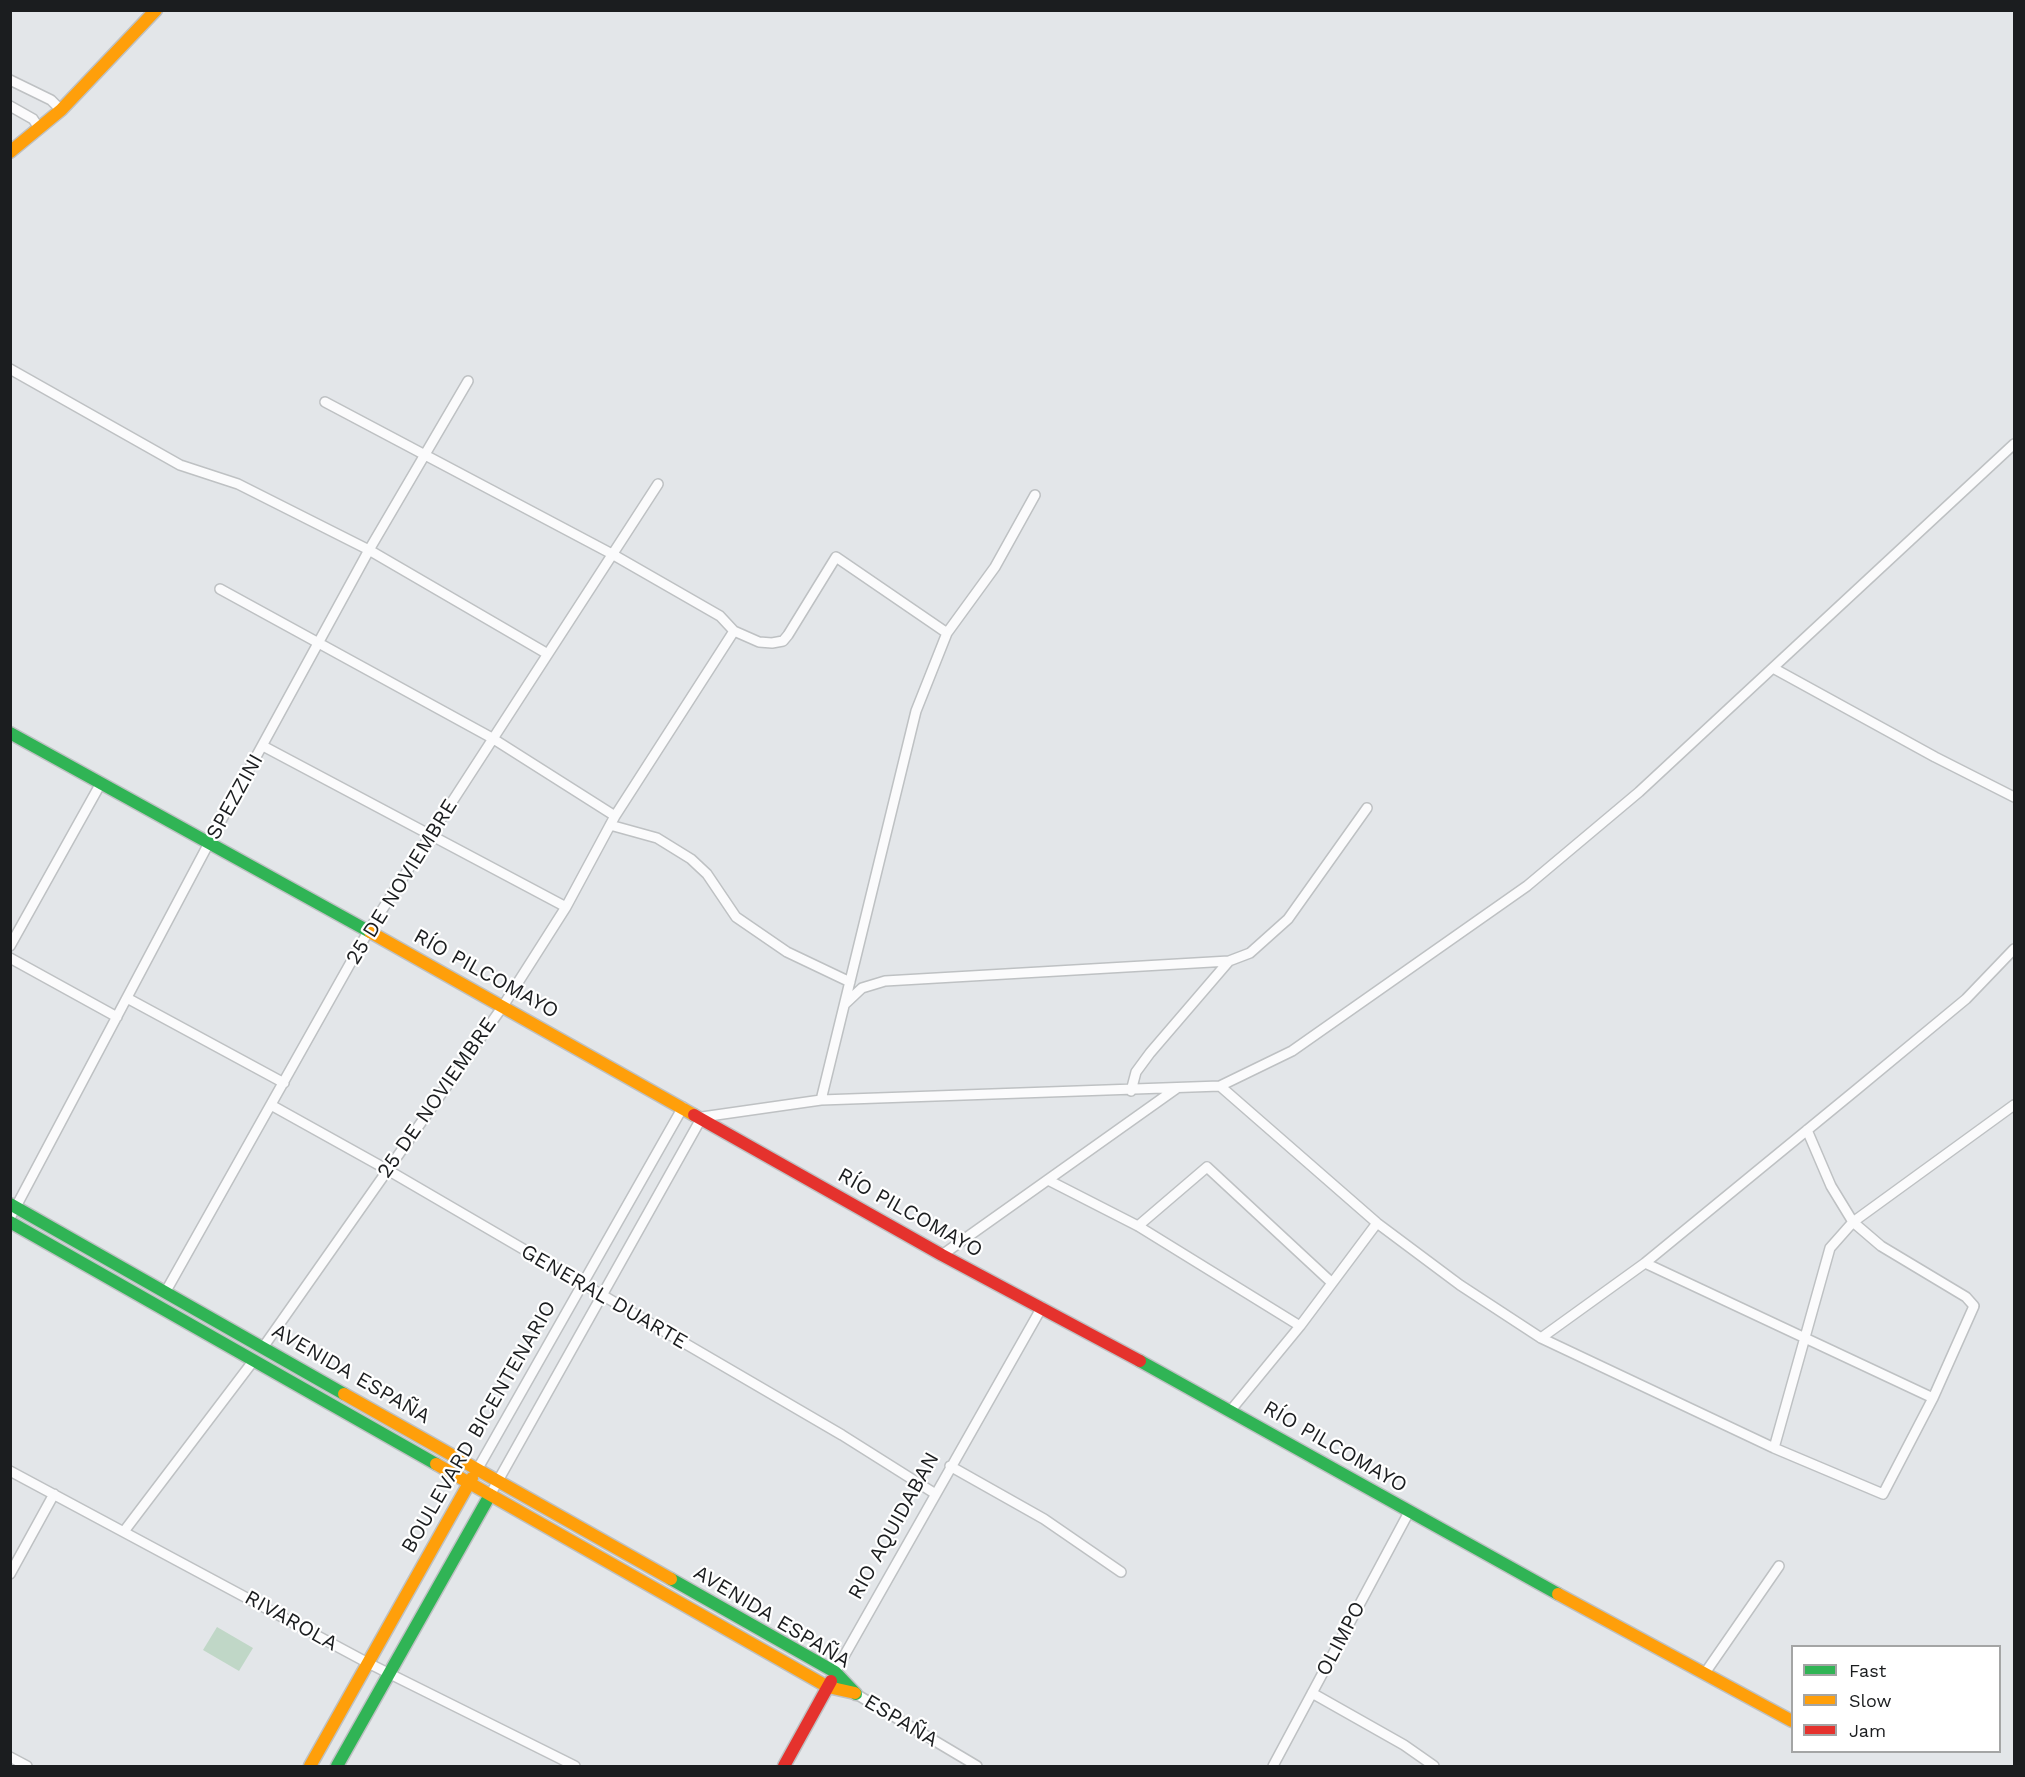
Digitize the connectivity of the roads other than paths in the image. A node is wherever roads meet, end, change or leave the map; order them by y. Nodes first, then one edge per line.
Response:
1 (156, 10) edge
2 (10, 80) edge
3 (10, 106) edge
4 (61, 110) junction
5 (39, 128) junction
6 (10, 152) edge
7 (10, 369) edge
8 (468, 381) dead end
9 (325, 402) dead end
10 (2014, 444) edge
11 (425, 456) junction
12 (658, 484) dead end
13 (1035, 495) dead end
14 (369, 550) junction
15 (612, 554) junction
16 (220, 589) dead end
17 (734, 631) junction
18 (947, 633) junction
19 (319, 644) junction
20 (546, 653) junction
21 (1773, 668) junction
22 (10, 733) edge
23 (492, 738) junction
24 (263, 746) junction
25 (100, 783) junction
26 (2014, 797) edge
27 (1367, 808) dead end
28 (615, 816) junction
29 (609, 825) junction
30 (430, 835) junction
31 (210, 841) junction
32 (566, 907) junction
33 (369, 930) junction
34 (10, 946) edge
35 (2014, 949) edge
36 (10, 958) edge
37 (1229, 961) junction
38 (850, 982) junction
39 (127, 998) junction
40 (845, 1004) junction
41 (503, 1006) junction
42 (117, 1017) junction
43 (284, 1083) junction
44 (1220, 1086) junction
45 (1177, 1088) junction
46 (1131, 1091) junction
47 (821, 1100) junction
48 (272, 1105) junction
49 (2014, 1106) edge
50 (683, 1107) junction
51 (702, 1117) junction
52 (1807, 1130) junction
53 (386, 1169) junction
54 (1048, 1180) junction
55 (12, 1213) edge
56 (1853, 1222) junction
57 (1377, 1223) junction
58 (1138, 1226) junction
59 (942, 1255) junction
60 (1645, 1263) junction
61 (1331, 1282) junction
62 (582, 1285) junction
63 (166, 1291) junction
64 (601, 1296) junction
65 (1042, 1307) junction
66 (1300, 1326) junction
67 (1541, 1338) junction
68 (1805, 1338) junction
69 (264, 1346) junction
70 (254, 1360) junction
71 (1933, 1398) junction
72 (1231, 1410) junction
73 (1774, 1448) junction
74 (950, 1466) junction
75 (477, 1470) junction
76 (10, 1471) edge
77 (498, 1481) junction
78 (469, 1483) junction
79 (934, 1493) junction
80 (54, 1494) junction
81 (490, 1495) junction
82 (1409, 1512) junction
83 (125, 1530) junction
84 (1779, 1566) dead end
85 (1120, 1572) dead end
86 (10, 1574) edge
87 (368, 1663) junction
88 (835, 1672) junction
89 (1705, 1673) junction
90 (389, 1674) junction
91 (828, 1687) junction
92 (1312, 1693) junction
93 (856, 1694) junction
94 (1791, 1720) edge
95 (10, 1757) edge
96 (27, 1767) edge
97 (310, 1767) edge
98 (337, 1767) edge
99 (575, 1767) edge
100 (784, 1767) edge
101 (977, 1767) edge
102 (1273, 1767) edge
103 (1434, 1767) edge

1 - 4 street
2 - 4 street
3 - 5 street
4 - 5 street
5 - 6 street
7 - 14 street
8 - 11 street, SPEZZINI
9 - 11 street
10 - 21 street
11 - 14 street, SPEZZINI
11 - 15 street
12 - 15 street, 25 DE NOVIEMBRE
13 - 18 street
14 - 19 street, SPEZZINI
14 - 20 street
15 - 17 street
15 - 20 street, 25 DE NOVIEMBRE
16 - 19 street
17 - 18 street
17 - 28 street, 25 DE NOVIEMBRE
18 - 38 street
19 - 23 street
19 - 24 street, SPEZZINI
20 - 23 street, 25 DE NOVIEMBRE
21 - 26 street
21 - 44 street
22 - 25 street, RÍO PILCOMAYO
23 - 28 street
23 - 30 street, 25 DE NOVIEMBRE
24 - 30 street
24 - 31 street, SPEZZINI
25 - 31 street, RÍO PILCOMAYO
25 - 34 street
27 - 37 street
28 - 29 street, 25 DE NOVIEMBRE
29 - 32 street, 25 DE NOVIEMBRE
29 - 38 street
30 - 32 street
30 - 33 street, 25 DE NOVIEMBRE
31 - 33 street, RÍO PILCOMAYO
31 - 39 street, SPEZZINI
32 - 41 street, 25 DE NOVIEMBRE
33 - 41 street, RÍO PILCOMAYO
33 - 43 street, 25 DE NOVIEMBRE
35 - 52 street
36 - 42 street
37 - 40 street
37 - 46 street
38 - 40 street
39 - 42 street, SPEZZINI
39 - 43 street
40 - 47 street
41 - 50 street, RÍO PILCOMAYO
41 - 53 street, 25 DE NOVIEMBRE
42 - 55 street, SPEZZINI
43 - 48 street, 25 DE NOVIEMBRE
44 - 45 street
44 - 57 street
45 - 46 street
45 - 54 street
46 - 47 street
47 - 51 street
48 - 53 street, GENERAL DUARTE
48 - 63 street, 25 DE NOVIEMBRE
49 - 56 street
50 - 51 street, RÍO PILCOMAYO
50 - 62 street, BOULEVARD BICENTENARIO
51 - 59 street, RÍO PILCOMAYO
51 - 64 street, BOULEVARD BICENTENARIO
52 - 56 street
52 - 60 street
53 - 62 street, GENERAL DUARTE
53 - 69 street, 25 DE NOVIEMBRE
54 - 58 street
54 - 59 street
55 - 63 street, AVENIDA ESPAÑA
55 - 70 street, AVENIDA ESPAÑA
56 - 68 street
56 - 71 street
57 - 61 street
57 - 67 street
58 - 61 street
58 - 66 street
59 - 65 street, RÍO PILCOMAYO
60 - 67 street
60 - 68 street
61 - 66 street
62 - 64 street, GENERAL DUARTE
62 - 75 street, BOULEVARD BICENTENARIO
63 - 69 street, AVENIDA ESPAÑA
64 - 77 street, BOULEVARD BICENTENARIO
64 - 79 street, GENERAL DUARTE
65 - 72 street, RÍO PILCOMAYO
65 - 74 street, RIO AQUIDABAN
66 - 72 street
67 - 73 street
68 - 71 street
68 - 73 street
69 - 75 street, AVENIDA ESPAÑA
70 - 78 street, AVENIDA ESPAÑA
70 - 83 street
71 - 73 street
72 - 82 street, RÍO PILCOMAYO
74 - 79 street, RIO AQUIDABAN
74 - 85 street
75 - 77 street, AVENIDA ESPAÑA
75 - 78 street, BOULEVARD BICENTENARIO
76 - 80 street, RIVAROLA
77 - 81 street, BOULEVARD BICENTENARIO
77 - 88 street, AVENIDA ESPAÑA
78 - 81 street, AVENIDA ESPAÑA
78 - 87 street, BOULEVARD BICENTENARIO
79 - 88 street, RIO AQUIDABAN
80 - 83 street, RIVAROLA
80 - 86 street
81 - 90 street, BOULEVARD BICENTENARIO
81 - 91 street, AVENIDA ESPAÑA
82 - 89 street, RÍO PILCOMAYO
82 - 92 street, OLIMPO
83 - 87 street, RIVAROLA
84 - 89 street
87 - 90 street, RIVAROLA
87 - 97 street, BOULEVARD BICENTENARIO
88 - 91 street, RIO AQUIDABAN
88 - 93 street, AVENIDA ESPAÑA
89 - 94 street, RÍO PILCOMAYO
90 - 98 street, BOULEVARD BICENTENARIO
90 - 99 street, RIVAROLA
91 - 93 street, AVENIDA ESPAÑA
91 - 100 street, RIO AQUIDABAN
92 - 102 street, OLIMPO
92 - 103 street
93 - 101 street, ESPAÑA
95 - 96 street

